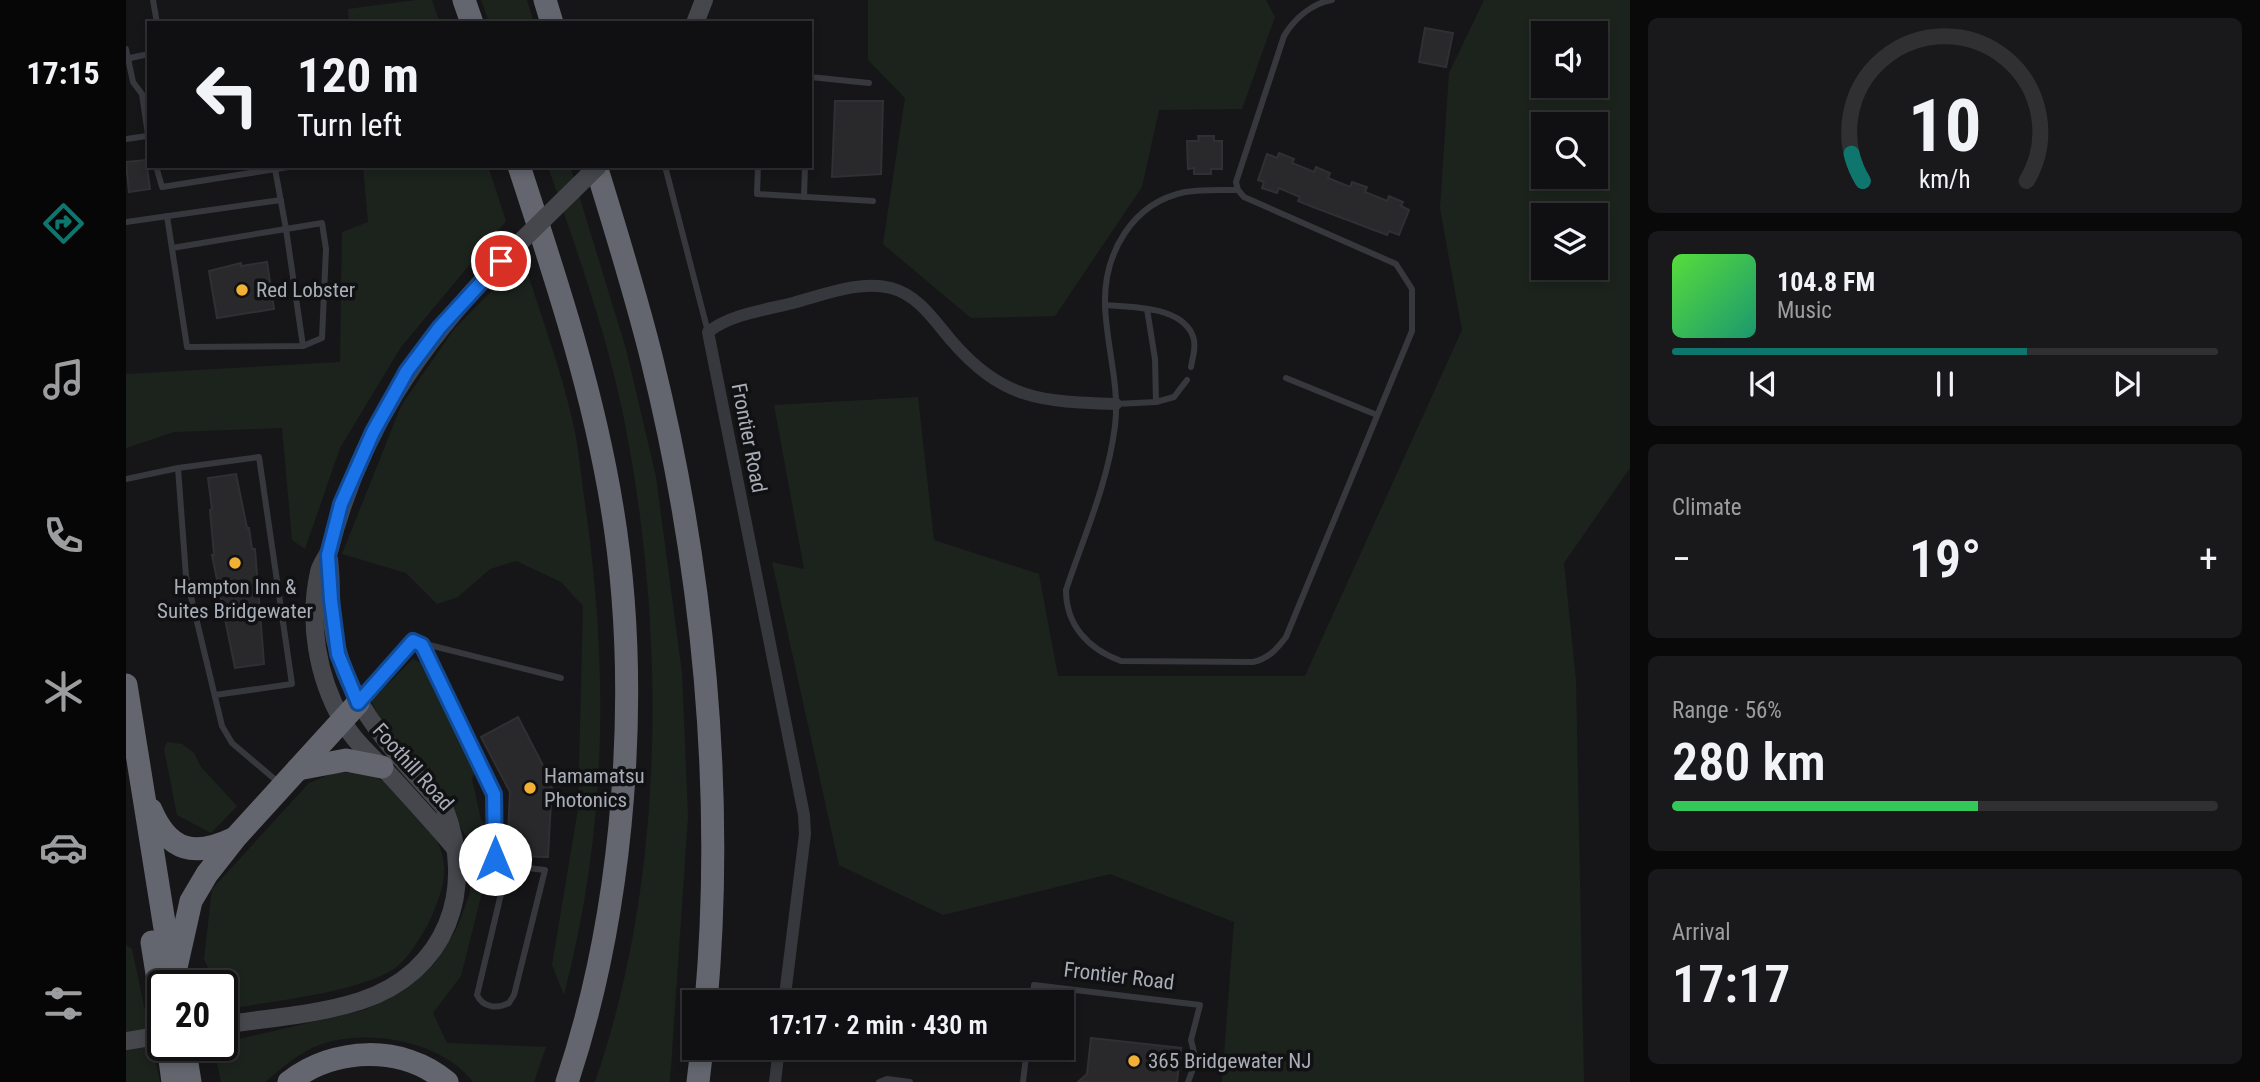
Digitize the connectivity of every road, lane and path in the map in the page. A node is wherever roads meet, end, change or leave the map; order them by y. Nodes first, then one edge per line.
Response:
1 (153, 0) edge
2 (464, 0) edge
3 (545, 0) edge
4 (704, 0) edge
5 (1332, 0) edge
6 (157, 21) edge
7 (471, 21) edge
8 (551, 21) edge
9 (696, 21) edge
10 (126, 49) edge
11 (147, 54) edge
12 (130, 58) junction
13 (812, 77) edge
14 (130, 83) edge
15 (869, 83) dead end
16 (147, 120) edge
17 (147, 138) edge
18 (126, 139) edge
19 (157, 168) edge
20 (282, 168) edge
21 (520, 168) edge
22 (595, 168) edge
23 (598, 168) edge
24 (666, 168) edge
25 (758, 168) edge
26 (805, 168) edge
27 (275, 169) junction
28 (1238, 190) junction
29 (804, 197) junction
30 (281, 200) junction
31 (873, 201) dead end
32 (167, 216) junction
33 (126, 222) edge
34 (286, 229) junction
35 (172, 248) junction
36 (1105, 305) junction
37 (1147, 309) junction
38 (708, 332) junction
39 (303, 346) junction
40 (1191, 367) dead end
41 (1286, 378) dead end
42 (1187, 380) dead end
43 (1156, 402) junction
44 (1116, 404) junction
45 (1377, 415) junction
46 (178, 468) junction
47 (126, 479) edge
48 (328, 555) junction
49 (422, 645) junction
50 (561, 678) dead end
51 (126, 685) edge
52 (215, 695) junction
53 (358, 703) junction
54 (342, 721) junction
55 (382, 767) junction
56 (298, 769) junction
57 (282, 786) junction
58 (142, 788) junction
59 (236, 837) junction
60 (454, 847) junction
61 (155, 861) junction
62 (503, 868) junction
63 (157, 970) edge
64 (172, 970) edge
65 (177, 970) edge
66 (707, 990) edge
67 (786, 990) edge
68 (1033, 990) edge
69 (238, 1023) edge
70 (147, 1038) edge
71 (126, 1041) edge
72 (701, 1060) edge
73 (778, 1060) edge
74 (1026, 1060) edge
75 (170, 1061) edge
76 (187, 1061) edge
77 (173, 1082) edge
78 (190, 1082) edge
79 (289, 1082) edge
80 (447, 1082) edge
81 (567, 1082) edge
82 (698, 1082) edge
83 (775, 1082) edge
84 (879, 1082) edge
85 (910, 1082) edge
86 (1023, 1082) edge
87 (1188, 1082) edge

1 - 6 lane
2 - 7 highway
3 - 8 highway
4 - 9 street
5 - 28 lane
10 - 12 lane
11 - 12 lane
12 - 14 lane
13 - 15 lane
14 - 16 lane
17 - 18 lane
19 - 27 lane
20 - 27 lane
21 - 81 highway
22 - 48 street, Foothill Road, bridge
23 - 66 highway
24 - 38 lane
25 - 29 lane
26 - 29 lane
27 - 30 lane
28 - 36 lane
28 - 45 lane
29 - 31 lane
30 - 32 lane
30 - 34 lane
32 - 33 lane
32 - 35 lane
34 - 35 lane
34 - 39 lane
34 - 39 lane
35 - 39 lane
36 - 37 lane
36 - 44 lane
37 - 40 lane
37 - 43 lane
38 - 44 street
38 - 67 street, Frontier Road
41 - 45 lane
42 - 43 lane
43 - 44 lane
44 - 45 lane
46 - 47 lane
46 - 52 lane
46 - 52 lane
48 - 53 street, Foothill Road
48 - 54 street, Foothill Road
49 - 50 lane
49 - 53 lane
49 - 62 lane
51 - 58 highway
52 - 57 lane
53 - 54 highway
53 - 60 street, Foothill Road
54 - 55 street, Foothill Road
54 - 56 highway
55 - 56 highway
55 - 60 street, Foothill Road
56 - 57 highway
57 - 59 highway
58 - 59 highway
58 - 61 highway
59 - 65 highway
60 - 69 street, Foothill Road
61 - 63 highway
61 - 64 highway
62 - 62 lane
68 - 87 lane, Frontier Road
70 - 71 street
72 - 82 highway
73 - 83 street
74 - 86 lane
75 - 77 highway
76 - 78 highway
79 - 80 highway
84 - 85 lane

